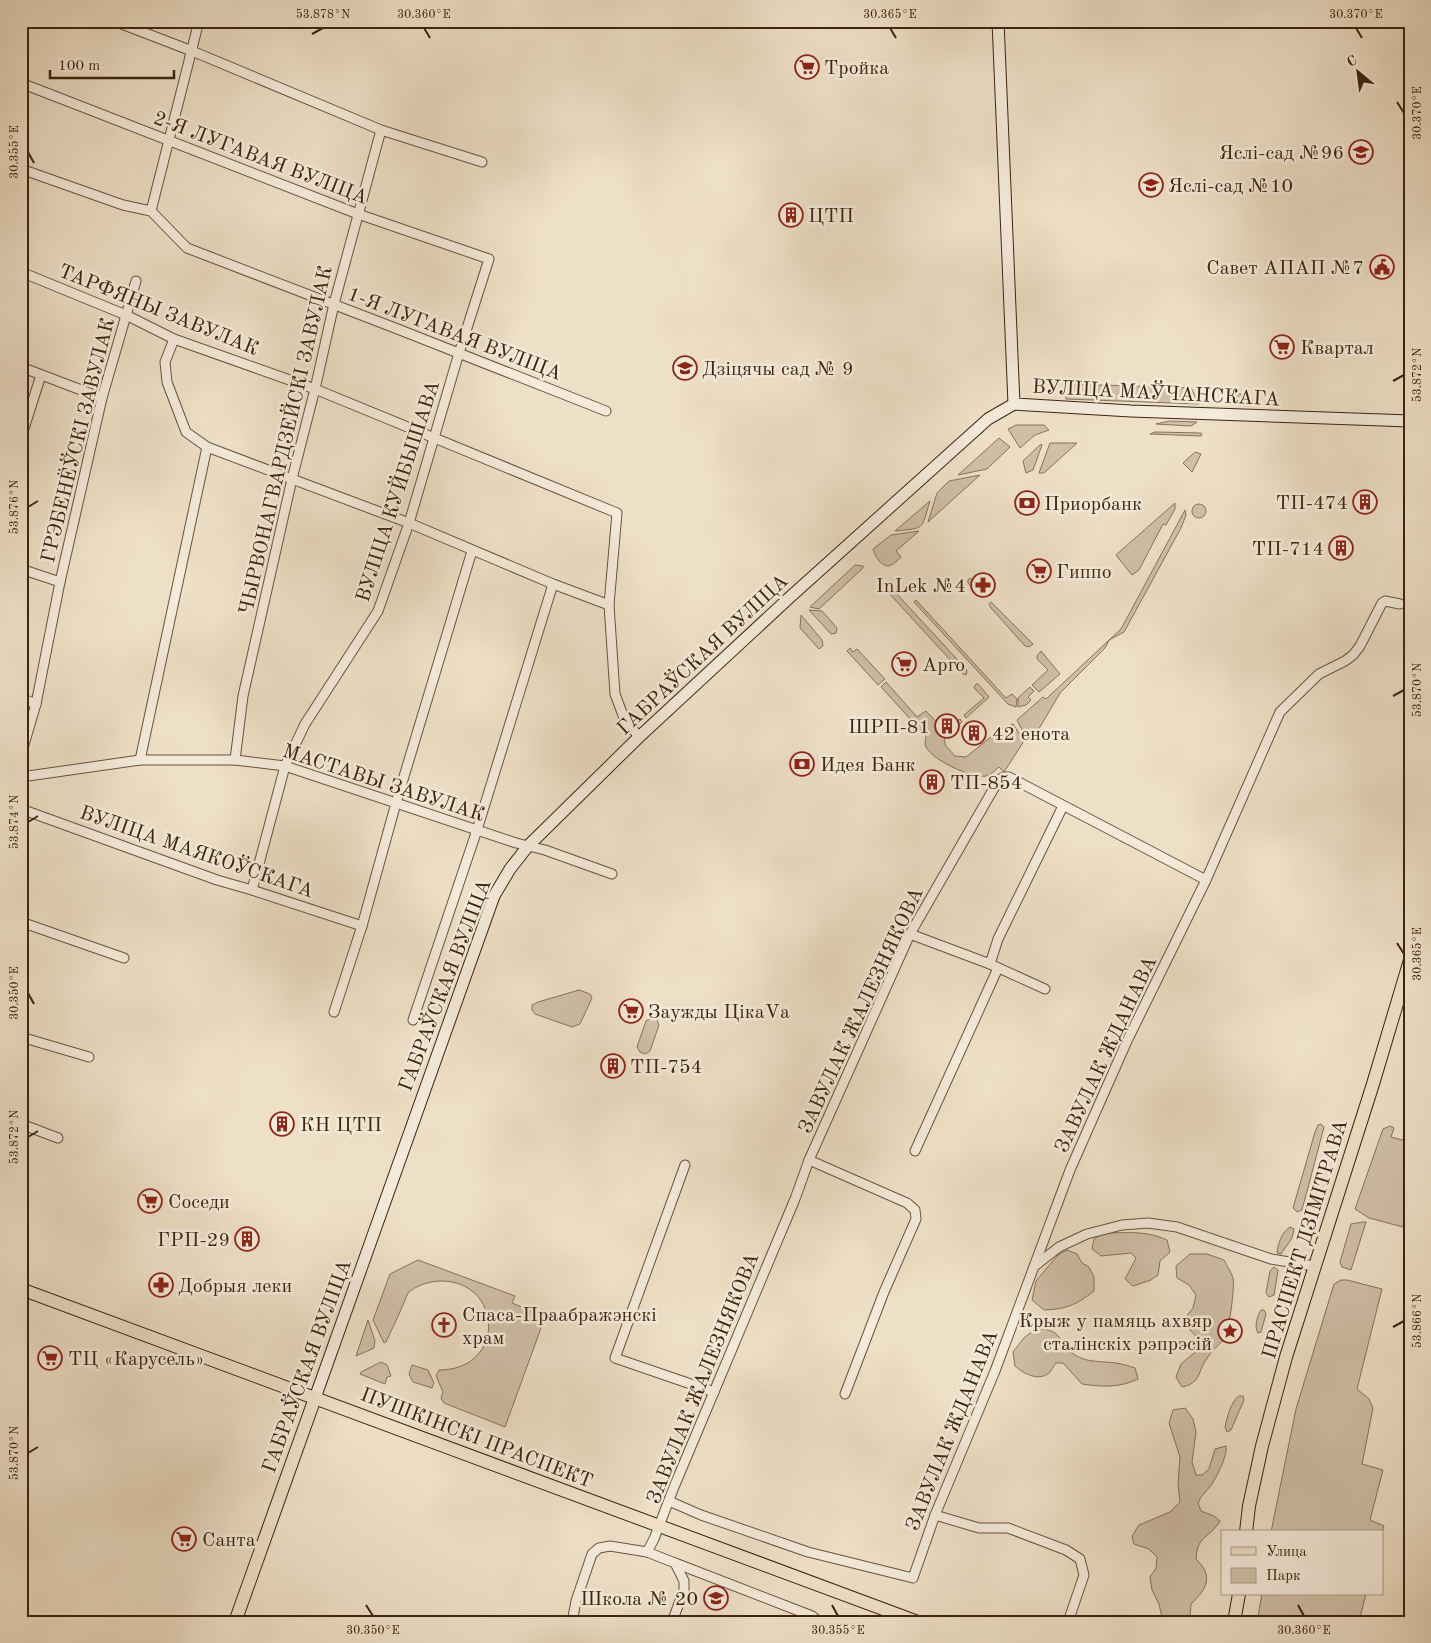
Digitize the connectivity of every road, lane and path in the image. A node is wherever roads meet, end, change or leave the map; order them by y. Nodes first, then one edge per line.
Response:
1 (114, 21) edge
2 (199, 21) edge
3 (998, 21) edge
4 (192, 51) junction
5 (21, 82) edge
6 (381, 130) junction
7 (170, 140) junction
8 (482, 162) dead end
9 (21, 170) edge
10 (151, 211) junction
11 (358, 214) junction
12 (489, 259) joint
13 (21, 272) edge
14 (136, 281) dead end
15 (334, 304) junction
16 (126, 315) junction
17 (174, 339) junction
18 (459, 353) junction
19 (21, 367) edge
20 (41, 375) junction
21 (315, 389) junction
22 (102, 398) junction
23 (1014, 404) junction
24 (606, 411) dead end
25 (1410, 422) edge
26 (21, 438) edge
27 (434, 438) junction
28 (208, 447) junction
29 (292, 478) junction
30 (409, 523) junction
31 (472, 551) junction
32 (21, 569) edge
33 (60, 582) junction
34 (553, 584) junction
35 (1400, 604) dead end
36 (609, 605) junction
37 (21, 698) edge
38 (36, 704) junction
39 (639, 737) junction
40 (21, 755) edge
41 (140, 760) junction
42 (234, 760) junction
43 (285, 766) junction
44 (21, 777) edge
45 (396, 802) junction
46 (1063, 806) junction
47 (21, 809) edge
48 (477, 830) junction
49 (528, 846) junction
50 (612, 874) dead end
51 (1206, 880) junction
52 (252, 890) junction
53 (21, 922) edge
54 (362, 926) junction
55 (910, 934) junction
56 (124, 958) dead end
57 (1410, 960) edge
58 (994, 966) junction
59 (1045, 989) dead end
60 (334, 1012) dead end
61 (413, 1020) dead end
62 (21, 1037) edge
63 (89, 1058) dead end
64 (21, 1124) edge
65 (58, 1138) dead end
66 (915, 1151) dead end
67 (809, 1160) junction
68 (686, 1165) dead end
69 (1035, 1266) junction
70 (1314, 1266) junction
71 (21, 1289) edge
72 (714, 1392) junction
73 (845, 1394) dead end
74 (315, 1398) junction
75 (670, 1501) junction
76 (935, 1515) junction
77 (660, 1526) junction
78 (1246, 1530) edge
79 (648, 1552) junction
80 (675, 1564) junction
81 (1238, 1599) edge
82 (235, 1622) edge
83 (572, 1622) edge
84 (672, 1622) edge
85 (819, 1622) edge
86 (918, 1622) edge
87 (1068, 1622) edge
88 (1234, 1622) edge
89 (1242, 1622) edge

1 - 4 street
2 - 4 street
3 - 23 main road, ВУЛІЦА МАЎЧАНСКАГА
4 - 6 street
4 - 7 street
5 - 7 street, 2-Я ЛУГАВАЯ ВУЛІЦА
6 - 8 street
6 - 11 street, ЧЫРВОНАГВАРДЗЕЙСКІ ЗАВУЛАК
7 - 10 street
7 - 11 street, 2-Я ЛУГАВАЯ ВУЛІЦА
9 - 10 street
10 - 15 street, 1-Я ЛУГАВАЯ ВУЛІЦА
11 - 12 street, 2-Я ЛУГАВАЯ ВУЛІЦА
11 - 15 street, ЧЫРВОНАГВАРДЗЕЙСКІ ЗАВУЛАК
12 - 18 street, ВУЛІЦА КУЙБЫШАВА
13 - 16 street, ТАРФЯНЫ ЗАВУЛАК
14 - 16 street, ГРЭБЕНЁЎСКІ ЗАВУЛАК
15 - 18 street, 1-Я ЛУГАВАЯ ВУЛІЦА
15 - 21 street, ЧЫРВОНАГВАРДЗЕЙСКІ ЗАВУЛАК
16 - 17 street, ТАРФЯНЫ ЗАВУЛАК
16 - 22 street, ГРЭБЕНЁЎСКІ ЗАВУЛАК
17 - 21 street, ТАРФЯНЫ ЗАВУЛАК
17 - 28 street
18 - 24 street, 1-Я ЛУГАВАЯ ВУЛІЦА
18 - 27 street, ВУЛІЦА КУЙБЫШАВА
19 - 20 street
20 - 22 street
20 - 26 street
21 - 27 street, ТАРФЯНЫ ЗАВУЛАК
21 - 29 street, ЧЫРВОНАГВАРДЗЕЙСКІ ЗАВУЛАК
22 - 33 street, ГРЭБЕНЁЎСКІ ЗАВУЛАК
23 - 25 main road, ВУЛІЦА МАЎЧАНСКАГА
23 - 39 main road, ГАБРАЎСКАЯ ВУЛІЦА
27 - 30 street, ВУЛІЦА КУЙБЫШАВА
27 - 36 street, ТАРФЯНЫ ЗАВУЛАК
28 - 29 street
28 - 41 street
29 - 30 street
29 - 42 street, ЧЫРВОНАГВАРДЗЕЙСКІ ЗАВУЛАК
30 - 31 street
30 - 43 street, ВУЛІЦА КУЙБЫШАВА
31 - 34 street
31 - 45 street
32 - 33 street
33 - 38 street, ГРЭБЕНЁЎСКІ ЗАВУЛАК
34 - 36 street
34 - 48 street
35 - 51 street, ЗАВУЛАК ЖДАНАВА
36 - 39 street
37 - 38 street
38 - 40 street, ГРЭБЕНЁЎСКІ ЗАВУЛАК
39 - 49 main road, ГАБРАЎСКАЯ ВУЛІЦА
41 - 42 street, МАСТАВЫ ЗАВУЛАК
41 - 44 street, МАСТАВЫ ЗАВУЛАК
42 - 43 street, МАСТАВЫ ЗАВУЛАК
43 - 45 street, МАСТАВЫ ЗАВУЛАК
43 - 52 street, ВУЛІЦА КУЙБЫШАВА
45 - 48 street, МАСТАВЫ ЗАВУЛАК
45 - 54 street
46 - 51 street
46 - 55 street, ЗАВУЛАК ЖАЛЕЗНЯКОВА
46 - 58 street
47 - 52 street, ВУЛІЦА МАЯКОЎСКАГА
48 - 49 street, МАСТАВЫ ЗАВУЛАК
48 - 61 street
49 - 50 street, МАСТАВЫ ЗАВУЛАК
49 - 74 main road, ГАБРАЎСКАЯ ВУЛІЦА
51 - 69 street, ЗАВУЛАК ЖДАНАВА
52 - 54 street, ВУЛІЦА МАЯКОЎСКАГА
53 - 56 street
54 - 60 street
55 - 58 street
55 - 67 street, ЗАВУЛАК ЖАЛЕЗНЯКОВА
57 - 70 main road, ПРАСПЕКТ ДЗІМІТРАВА
58 - 59 street
58 - 66 street
62 - 63 street
64 - 65 street
67 - 72 street, ЗАВУЛАК ЖАЛЕЗНЯКОВА
67 - 73 street, ЗАВУЛАК ЖАЛЕЗНЯКОВА
68 - 72 street
69 - 70 street
69 - 76 street, ЗАВУЛАК ЖДАНАВА
70 - 78 main road, ПРАСПЕКТ ДЗІМІТРАВА
71 - 74 main road, ПУШКІНСКІ ПРАСПЕКТ
72 - 75 street, ЗАВУЛАК ЖАЛЕЗНЯКОВА
74 - 77 main road, ПУШКІНСКІ ПРАСПЕКТ
74 - 82 main road, ГАБРАЎСКАЯ ВУЛІЦА
75 - 76 street, ЗАВУЛАК ЖДАНАВА
75 - 77 street, ЗАВУЛАК ЖАЛЕЗНЯКОВА
76 - 87 street
77 - 79 street, ЗАВУЛАК ЖАЛЕЗНЯКОВА
77 - 86 main road, ПУШКІНСКІ ПРАСПЕКТ
79 - 80 street
79 - 83 street
80 - 84 street
80 - 85 street
81 - 88 main road
81 - 89 main road

